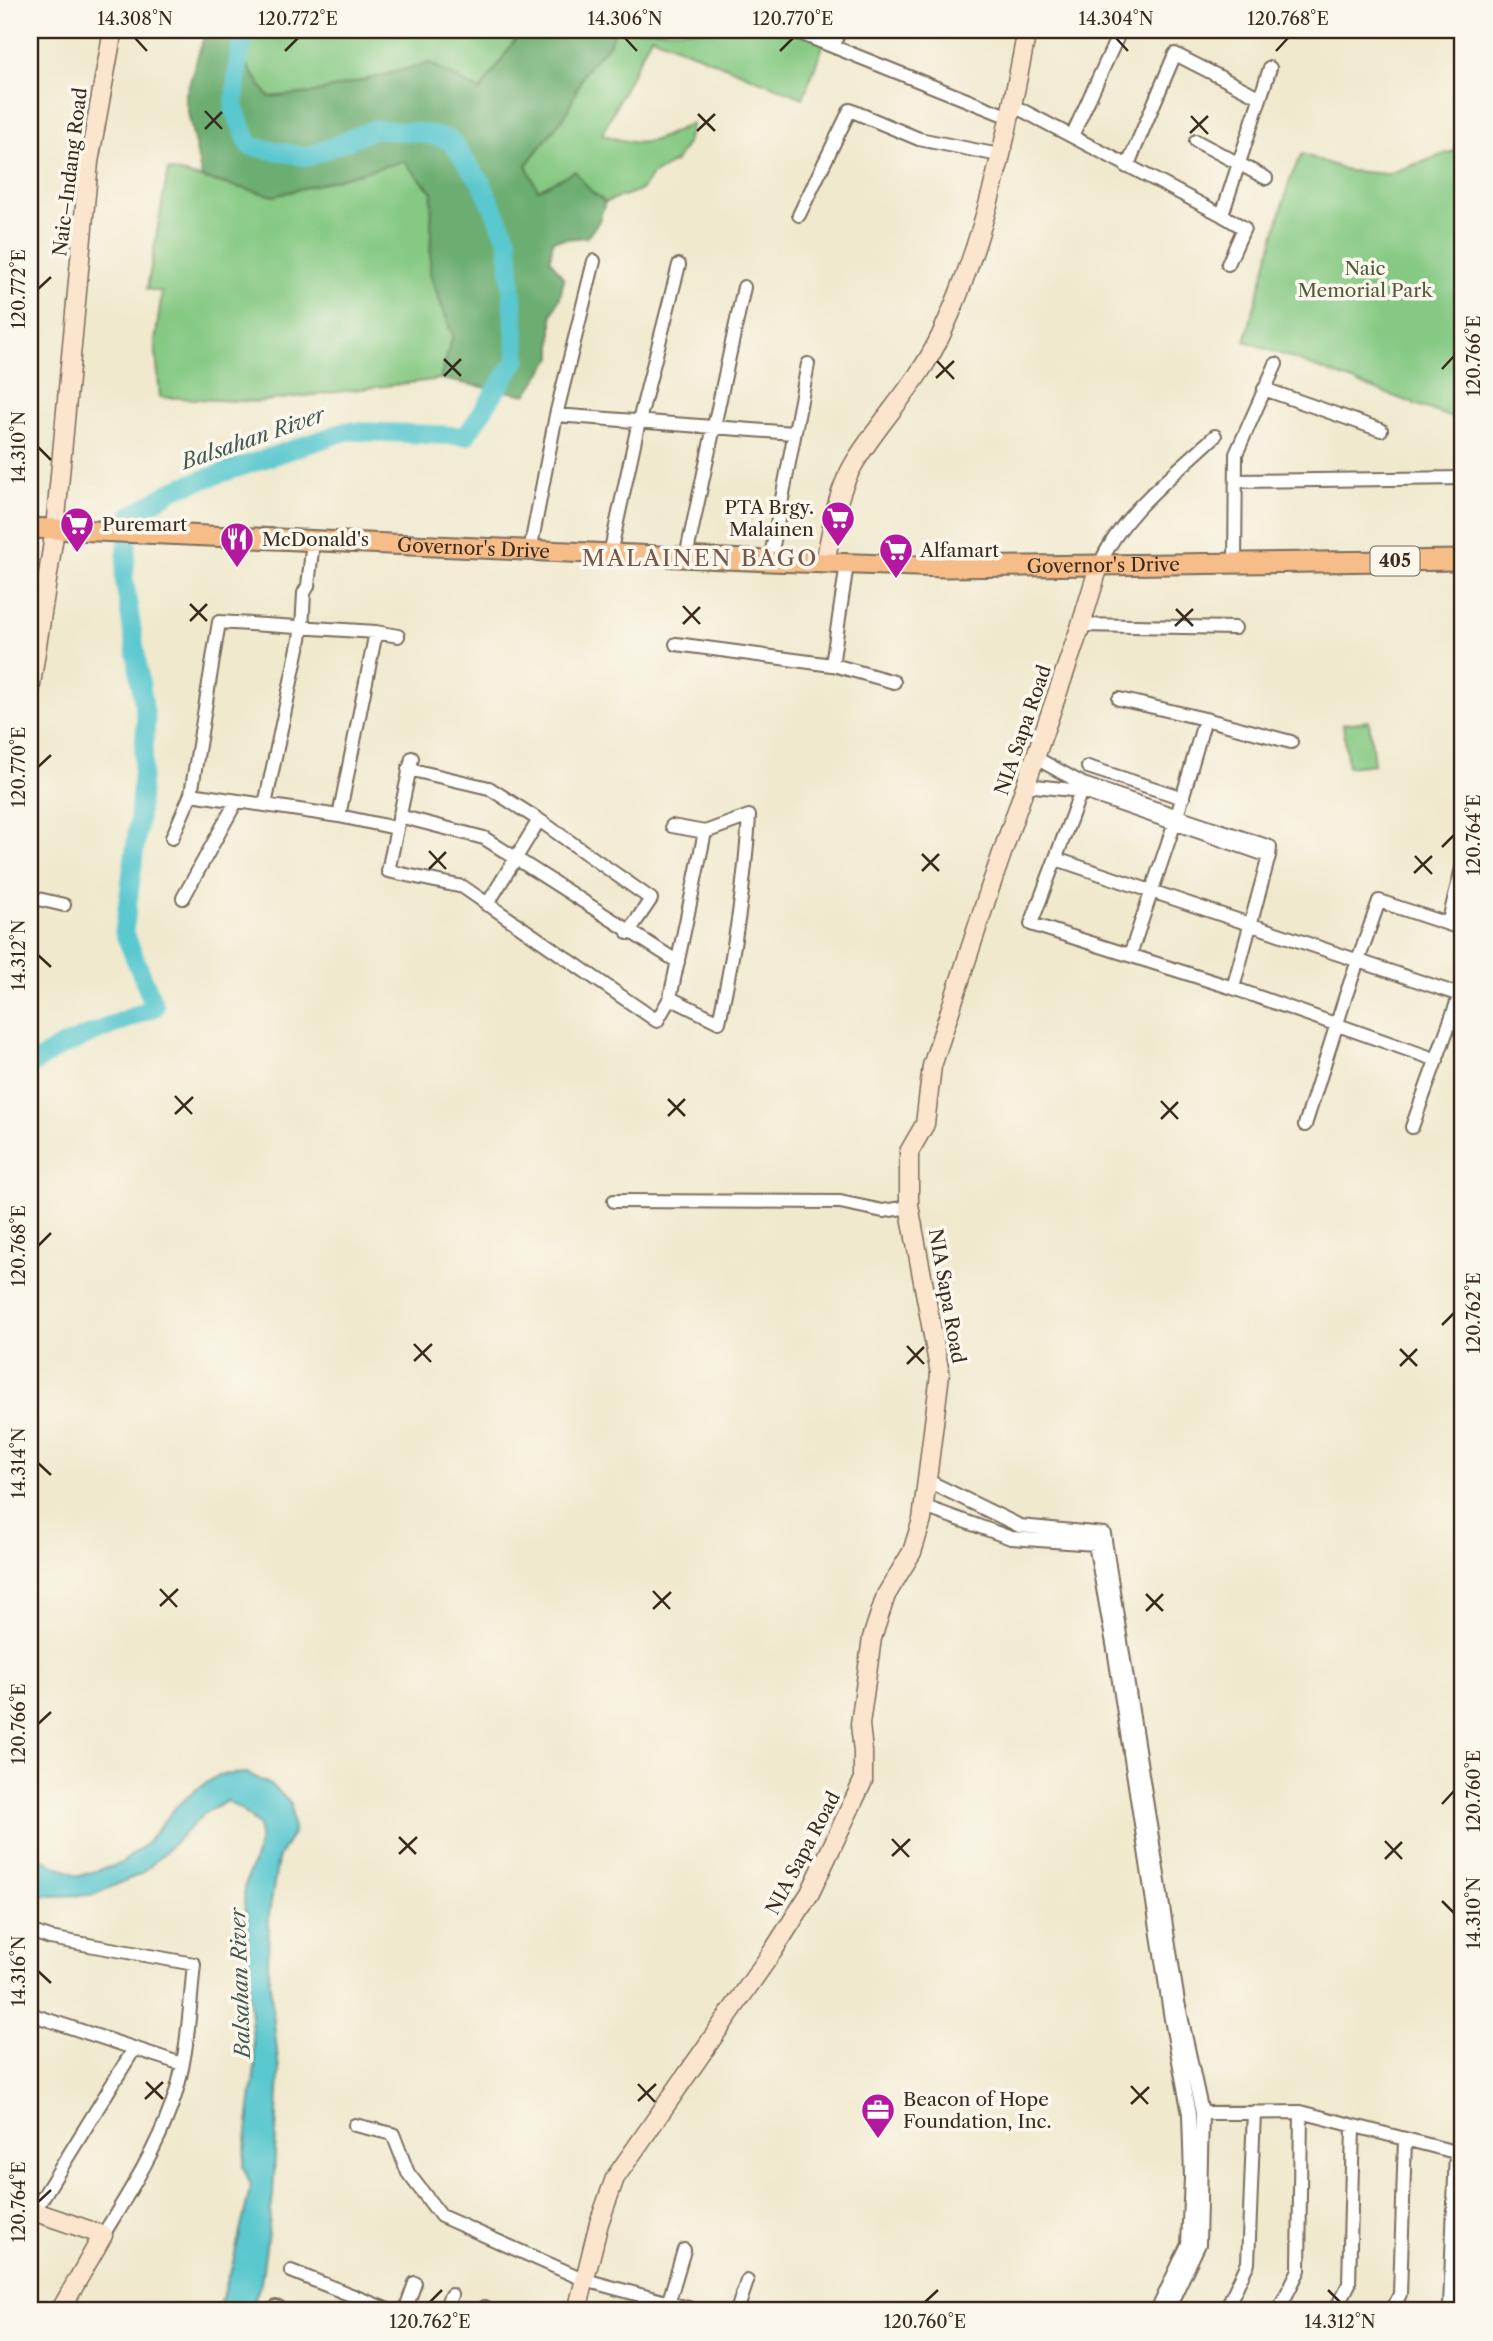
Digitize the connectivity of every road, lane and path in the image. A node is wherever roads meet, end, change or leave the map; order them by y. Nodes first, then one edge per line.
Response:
1 (113, 30) edge
2 (792, 30) edge
3 (839, 30) edge
4 (1027, 30) edge
5 (1117, 38) dead end
6 (834, 46) junction
7 (1270, 68) dead end
8 (1259, 97) junction
9 (1011, 111) junction
10 (1072, 136) junction
11 (1196, 141) dead end
12 (999, 155) junction
13 (1237, 164) junction
14 (1127, 167) junction
15 (1266, 178) dead end
16 (799, 215) dead end
17 (1222, 215) junction
18 (594, 261) dead end
19 (1228, 264) dead end
20 (679, 265) dead end
21 (744, 287) dead end
22 (1276, 363) dead end
23 (808, 364) dead end
24 (1264, 389) junction
25 (556, 415) junction
26 (639, 421) junction
27 (714, 427) junction
28 (1381, 430) dead end
29 (793, 433) junction
30 (1215, 436) dead end
31 (1463, 478) edge
32 (1236, 481) junction
33 (30, 528) edge
34 (55, 529) junction
35 (308, 547) junction
36 (530, 551) junction
37 (610, 554) junction
38 (686, 558) junction
39 (1463, 560) edge
40 (770, 561) junction
41 (825, 563) junction
42 (847, 564) junction
43 (1235, 564) junction
44 (1099, 566) junction
45 (1081, 625) junction
46 (1235, 628) dead end
47 (302, 629) junction
48 (376, 632) junction
49 (398, 636) dead end
50 (676, 644) dead end
51 (830, 664) junction
52 (894, 682) dead end
53 (30, 691) edge
54 (1119, 699) dead end
55 (1205, 719) junction
56 (1291, 742) dead end
57 (1036, 758) junction
58 (1088, 767) dead end
59 (1026, 785) junction
60 (1082, 788) junction
61 (191, 794) junction
62 (1183, 798) junction
63 (236, 802) junction
64 (265, 805) junction
65 (339, 816) junction
66 (539, 820) junction
67 (1176, 820) junction
68 (397, 822) junction
69 (672, 826) dead end
70 (705, 832) junction
71 (172, 838) dead end
72 (516, 859) junction
73 (1056, 859) junction
74 (1463, 864) edge
75 (1150, 891) junction
76 (30, 897) edge
77 (183, 898) dead end
78 (64, 905) dead end
79 (487, 905) junction
80 (1251, 924) junction
81 (1448, 924) junction
82 (1463, 929) edge
83 (628, 933) junction
84 (1130, 955) junction
85 (1358, 960) junction
86 (678, 962) junction
87 (1233, 988) junction
88 (1462, 993) edge
89 (670, 998) junction
90 (1337, 1023) junction
91 (1437, 1060) junction
92 (1305, 1125) dead end
93 (1412, 1127) dead end
94 (614, 1201) dead end
95 (909, 1207) junction
96 (928, 1481) junction
97 (925, 1507) junction
98 (1005, 1519) junction
99 (1001, 1534) junction
100 (1104, 1534) junction
101 (1095, 1544) junction
102 (30, 1931) edge
103 (30, 2014) edge
104 (134, 2049) junction
105 (182, 2064) junction
106 (1254, 2112) junction
107 (1301, 2112) junction
108 (1202, 2113) junction
109 (355, 2125) dead end
110 (1353, 2127) junction
111 (1405, 2139) junction
112 (1460, 2152) edge
113 (31, 2213) edge
114 (103, 2235) junction
115 (684, 2250) dead end
116 (291, 2271) dead end
117 (585, 2280) junction
118 (747, 2281) dead end
119 (415, 2283) dead end
120 (451, 2295) dead end
121 (63, 2306) edge
122 (667, 2307) edge
123 (82, 2311) edge
124 (391, 2311) edge
125 (405, 2311) edge
126 (444, 2311) edge
127 (577, 2311) edge
128 (699, 2311) edge
129 (737, 2311) edge
130 (1157, 2311) edge
131 (1167, 2311) edge
132 (1225, 2311) edge
133 (1278, 2311) edge
134 (1335, 2311) edge
135 (1392, 2311) edge
136 (1448, 2311) edge

1 - 34 street, Naic–Indang Road
2 - 6 street
3 - 6 street
4 - 9 street
5 - 10 street
6 - 9 street
7 - 8 street
8 - 13 street
8 - 14 street
9 - 10 street
9 - 12 street
10 - 14 street
11 - 13 street
12 - 16 street
12 - 41 street
13 - 15 street
13 - 17 street
14 - 17 street
17 - 19 street
18 - 25 street
20 - 26 street
21 - 27 street
22 - 24 street
23 - 29 street
24 - 28 street
24 - 32 street
25 - 26 street
25 - 36 street
26 - 27 street
26 - 37 street
27 - 29 street
27 - 38 street
29 - 40 street
30 - 44 street
31 - 32 street
32 - 43 street
33 - 34 main road, Governor's Drive
34 - 35 main road, Governor's Drive / 405
34 - 53 street, Naic–Indang Road
35 - 36 main road, Governor's Drive / 405
35 - 47 street
36 - 37 main road, Governor's Drive / 405
37 - 38 main road, Governor's Drive / 405
38 - 40 main road, Governor's Drive / 405
39 - 43 main road, Governor's Drive / 405
40 - 41 main road, Governor's Drive / 405
41 - 42 main road, Governor's Drive / 405
42 - 44 main road, Governor's Drive / 405
42 - 51 street
43 - 44 main road, Governor's Drive / 405
44 - 45 street, NIA Sapa Road
45 - 46 street
45 - 57 street, NIA Sapa Road
47 - 48 street
47 - 61 street
47 - 64 street
48 - 49 street
48 - 65 street
50 - 51 street
51 - 52 street
54 - 55 street
55 - 56 street
55 - 62 street
57 - 59 street, NIA Sapa Road
57 - 60 street
58 - 62 street
59 - 60 street
59 - 95 street, NIA Sapa Road
60 - 67 street
60 - 73 street
61 - 63 street
61 - 71 street
62 - 67 street
63 - 64 street
63 - 77 street
64 - 65 street
65 - 68 street
66 - 68 street
66 - 72 street
66 - 83 street
67 - 75 street
67 - 80 street
68 - 72 street
68 - 79 street
69 - 70 street
70 - 86 street
70 - 89 street
72 - 79 street
72 - 83 street
73 - 75 street
73 - 84 street
74 - 81 street
75 - 80 street
75 - 84 street
76 - 78 street
79 - 89 street
80 - 85 street
80 - 87 street
81 - 82 street
81 - 85 street
83 - 86 street
84 - 87 street
85 - 88 street
85 - 90 street
86 - 89 street
87 - 90 street
88 - 91 street
90 - 91 street
90 - 92 street
91 - 93 street
94 - 95 street
95 - 96 street, NIA Sapa Road
96 - 97 street, NIA Sapa Road
96 - 98 street
97 - 99 street
97 - 117 street, NIA Sapa Road
98 - 99 street
98 - 100 street
99 - 101 street
100 - 101 street
100 - 108 street
101 - 130 street
102 - 105 street
103 - 104 street
104 - 105 street
104 - 113 street
105 - 114 street
106 - 107 street
106 - 108 street
106 - 132 street
107 - 110 street
107 - 133 street
108 - 131 street
109 - 117 street
110 - 111 street
110 - 134 street
111 - 112 street
111 - 135 street
112 - 136 street
113 - 114 street
114 - 121 street
115 - 122 street
116 - 124 street
117 - 122 street
117 - 127 street, NIA Sapa Road
118 - 129 street
119 - 125 street
120 - 126 street
121 - 123 street
122 - 128 street

